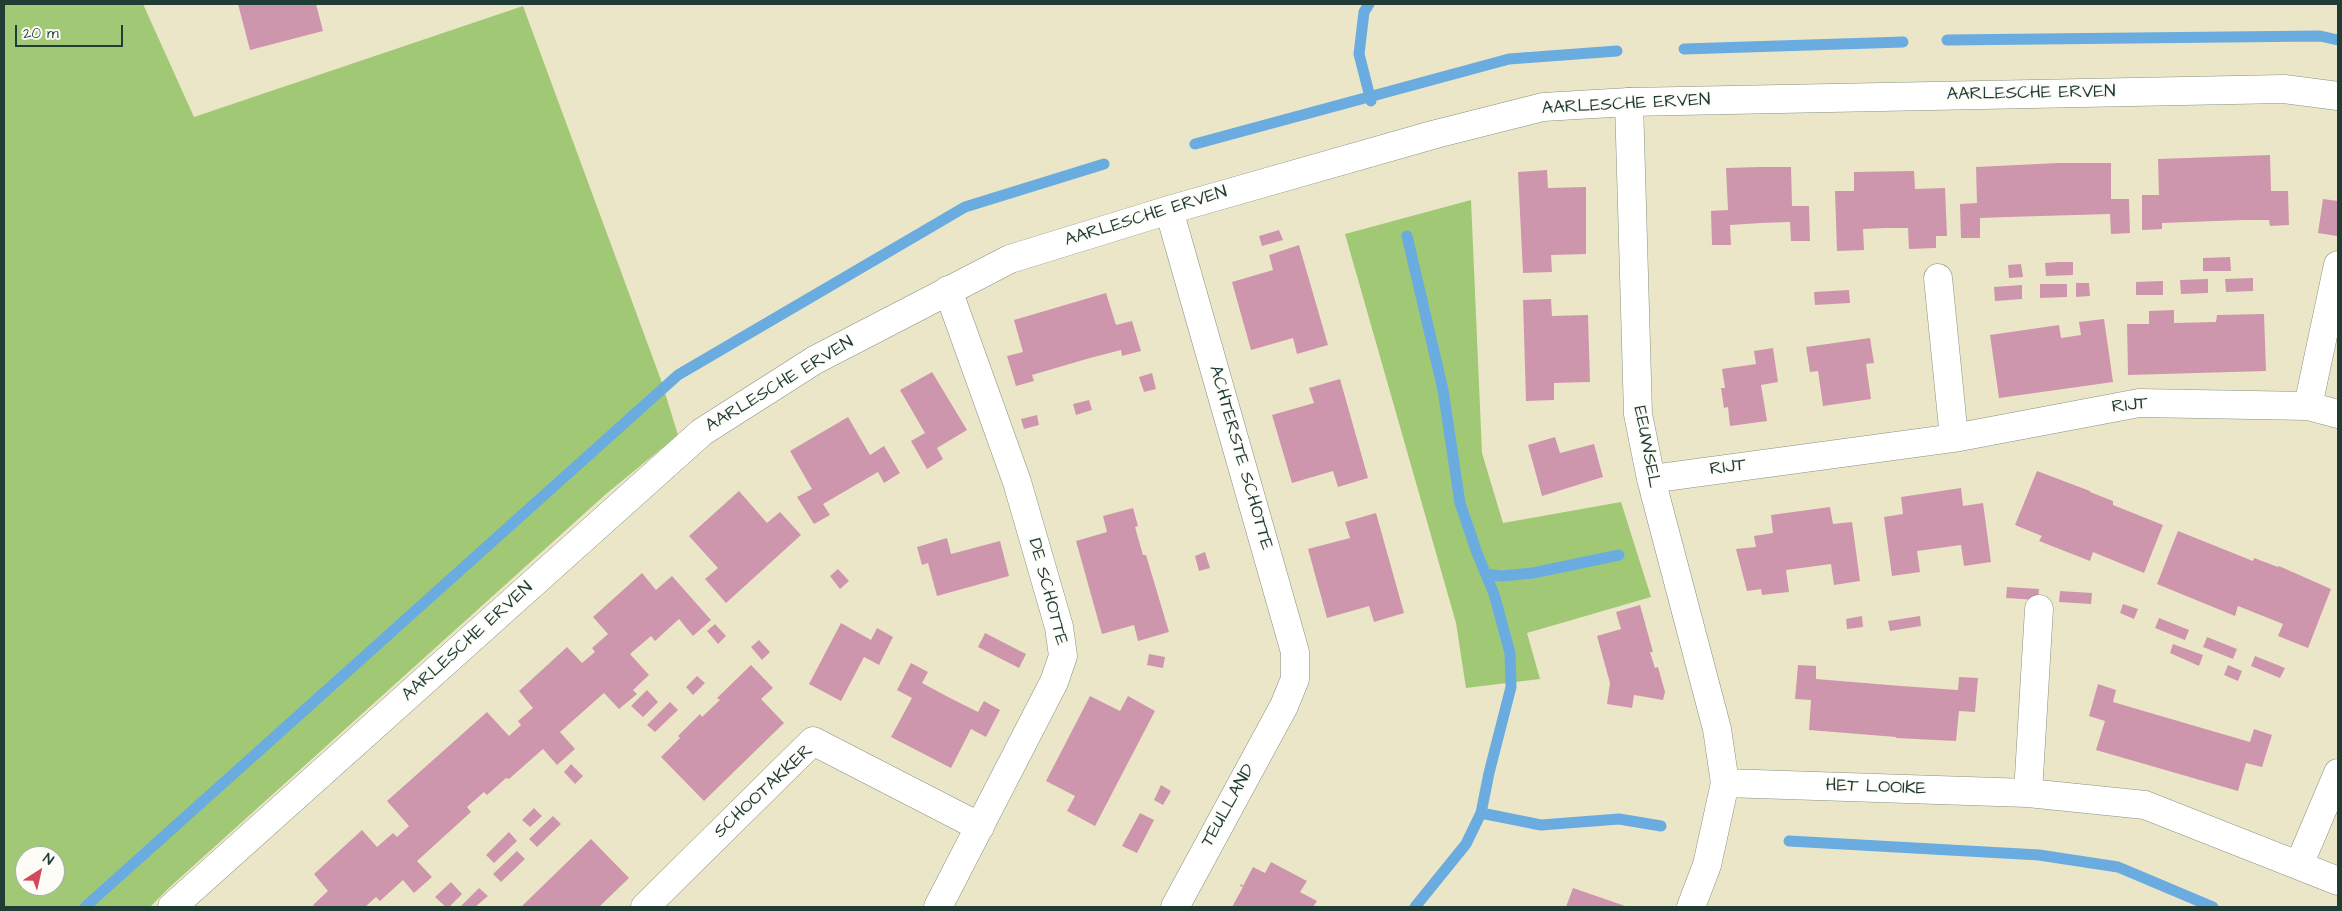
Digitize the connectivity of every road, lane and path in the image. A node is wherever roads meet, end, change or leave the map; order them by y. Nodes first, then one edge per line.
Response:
1 (2338, 96) edge
2 (1629, 102) junction
3 (1169, 210) junction
4 (2338, 265) edge
5 (1938, 278) dead end
6 (948, 290) junction
7 (2308, 406) junction
8 (2338, 414) edge
9 (1954, 438) junction
10 (1651, 478) junction
11 (2039, 609) dead end
12 (1284, 706) joint
13 (2338, 773) edge
14 (1725, 783) junction
15 (2028, 793) junction
16 (980, 827) junction
17 (2299, 865) junction
18 (2338, 881) edge
19 (172, 907) edge
20 (645, 907) edge
21 (938, 907) edge
22 (1175, 907) edge
23 (1691, 907) edge

1 - 2 street, AARLESCHE ERVEN
2 - 3 street, AARLESCHE ERVEN
2 - 10 street, EEUWSEL
3 - 6 street, AARLESCHE ERVEN
3 - 12 street, ACHTERSTE SCHOTTE
4 - 7 street
5 - 9 street
6 - 16 street, DE SCHOTTE
6 - 19 street, AARLESCHE ERVEN
7 - 8 street, RIJT
7 - 9 street, RIJT
9 - 10 street, RIJT
10 - 14 street, EEUWSEL
11 - 15 street
12 - 22 street, TEULLAND
13 - 17 street
14 - 15 street, HET LOOIKE
14 - 23 street
15 - 17 street, HET LOOIKE
16 - 20 street, SCHOOTAKKER
16 - 21 street, DE SCHOTTE
17 - 18 street, HET LOOIKE

